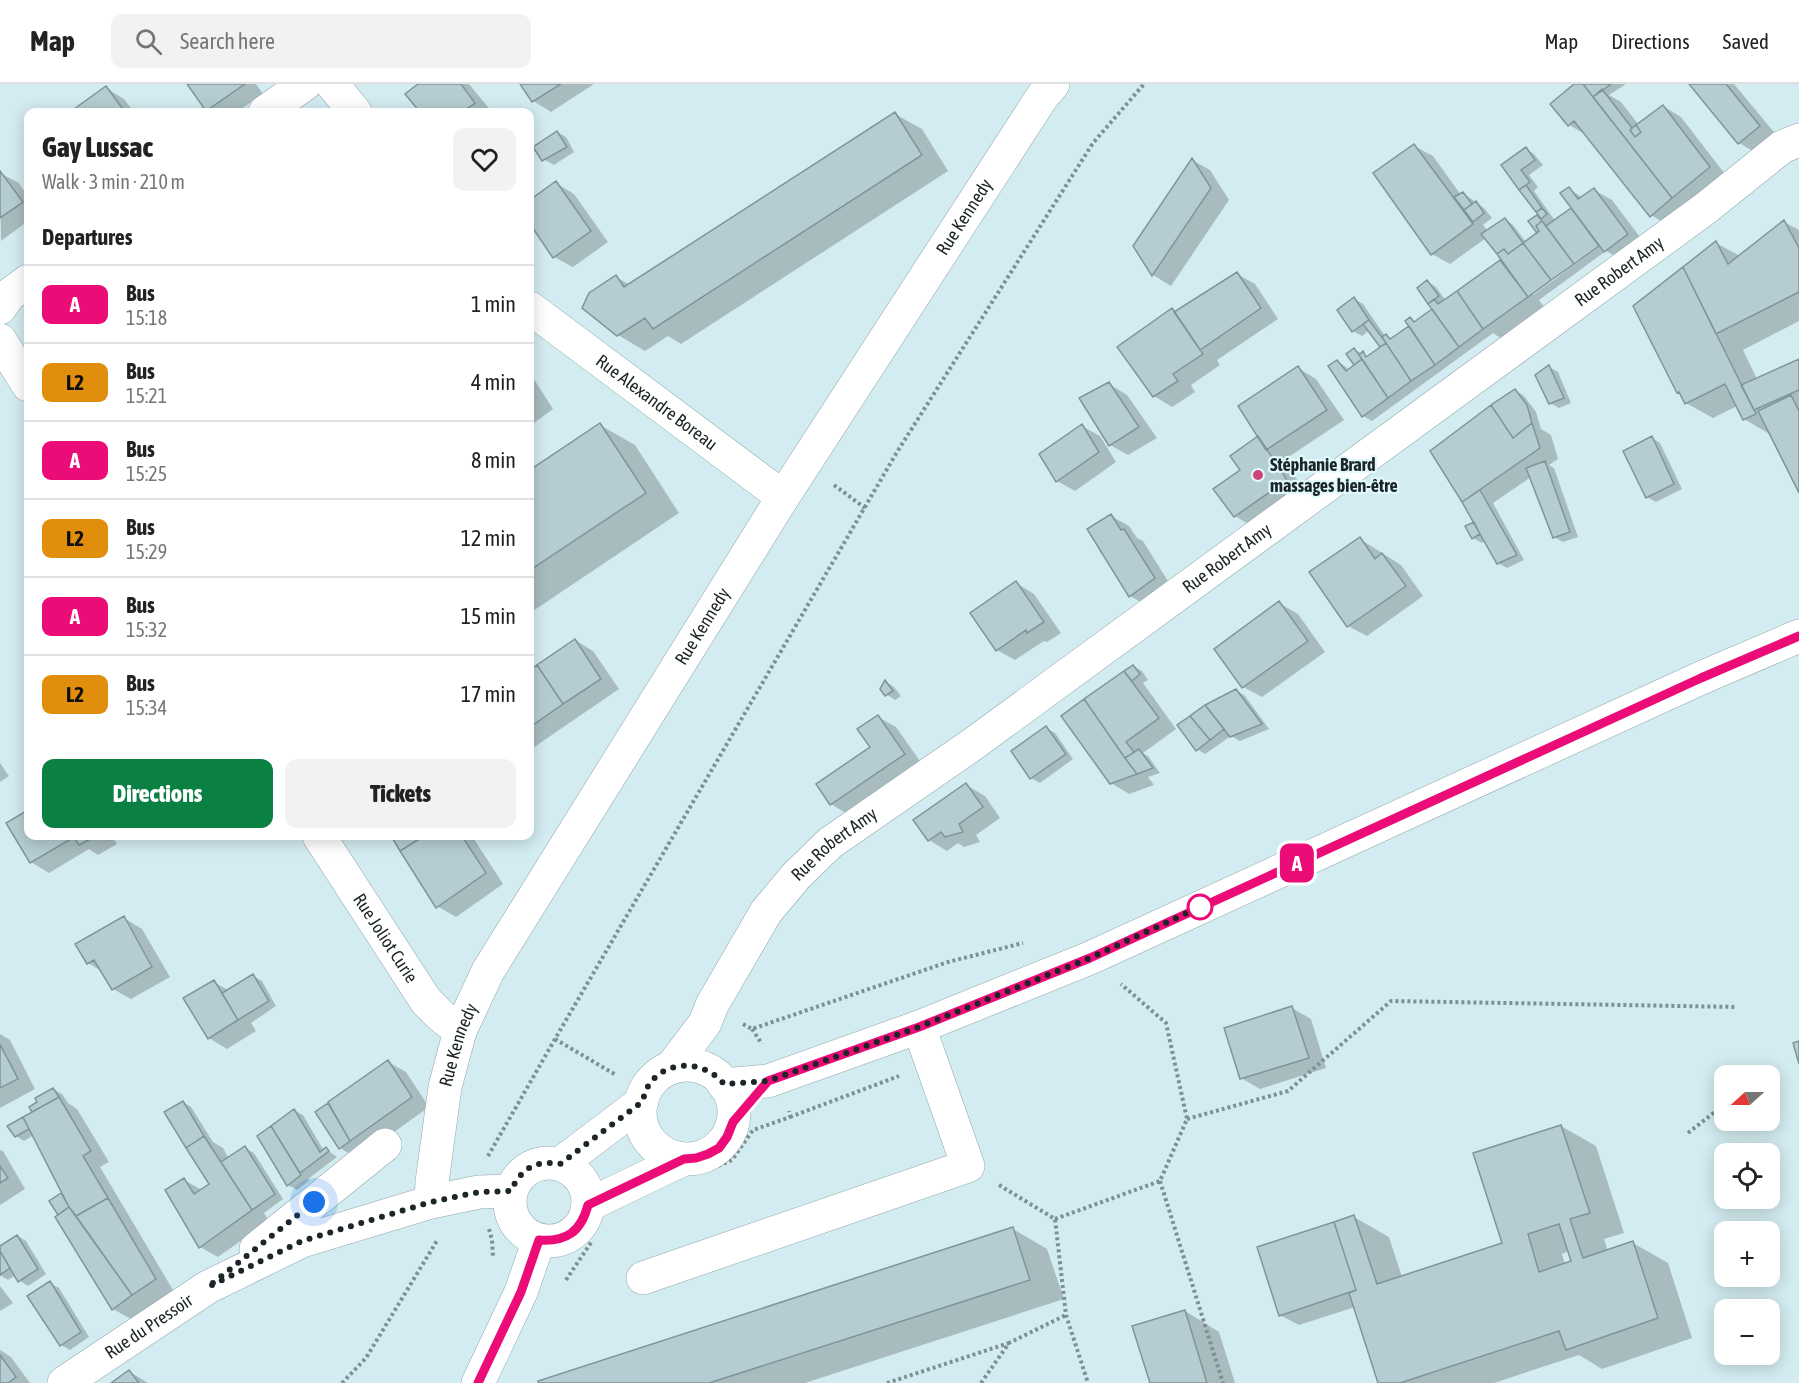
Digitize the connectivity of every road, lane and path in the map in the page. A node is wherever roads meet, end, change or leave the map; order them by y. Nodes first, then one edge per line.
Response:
1 (305, 84) edge
2 (332, 84) edge
3 (1053, 84) edge
4 (1144, 84) edge
5 (271, 108) edge
6 (352, 108) edge
7 (1799, 140) edge
8 (24, 284) edge
9 (0, 308) edge
10 (534, 311) edge
11 (0, 340) edge
12 (24, 379) edge
13 (783, 497) junction
14 (1799, 636) edge
15 (322, 840) edge
16 (1024, 943) dead end
17 (1090, 958) junction
18 (1737, 1007) dead end
19 (709, 1014) junction
20 (919, 1027) junction
21 (460, 1031) junction
22 (555, 1039) junction
23 (671, 1068) junction
24 (907, 1073) dead end
25 (620, 1078) dead end
26 (717, 1078) junction
27 (768, 1081) junction
28 (642, 1102) junction
29 (1714, 1113) edge
30 (790, 1117) dead end
31 (1187, 1119) junction
32 (733, 1122) junction
33 (1688, 1133) dead end
34 (385, 1145) dead end
35 (684, 1159) junction
36 (560, 1164) junction
37 (968, 1166) junction
38 (492, 1181) junction
39 (1160, 1181) junction
40 (431, 1202) junction
41 (588, 1205) junction
42 (1054, 1220) junction
43 (440, 1236) dead end
44 (539, 1240) junction
45 (493, 1259) dead end
46 (643, 1278) dead end
47 (208, 1287) junction
48 (1066, 1315) junction
49 (1009, 1343) junction
50 (64, 1383) edge
51 (342, 1383) edge
52 (478, 1383) edge
53 (887, 1383) edge
54 (981, 1383) edge
55 (1088, 1383) edge
56 (1223, 1383) edge

1 - 5 street
2 - 6 street
3 - 13 street, Rue Kennedy
4 - 22 path
7 - 19 street, Rue Robert Amy
8 - 9 street
10 - 13 street, Rue Alexandre Boreau
11 - 12 street
13 - 21 street, Rue Kennedy
14 - 17 street
15 - 21 street, Rue Joliot Curie
16 - 19 path
17 - 20 street
17 - 31 path
18 - 31 path
19 - 23 street, Rue Robert Amy
19 - 26 street
20 - 27 street
20 - 37 street
21 - 40 street, Rue Kennedy
22 - 25 path
22 - 38 path
23 - 26 street
23 - 28 street
24 - 30 path
26 - 27 street
26 - 32 street
27 - 32 street
28 - 35 street
28 - 36 street
29 - 33 path
31 - 39 path
32 - 35 street
34 - 47 street
35 - 41 street
36 - 38 street
36 - 41 street
37 - 42 path
37 - 46 street
38 - 40 street, Rue du Pressoir
38 - 44 street
38 - 45 path
39 - 42 path
39 - 56 path
40 - 47 street, Rue du Pressoir
41 - 44 street
42 - 48 path
43 - 51 path
44 - 52 street
47 - 50 street, Rue du Pressoir
48 - 49 path
48 - 55 path
49 - 53 path
49 - 54 path

